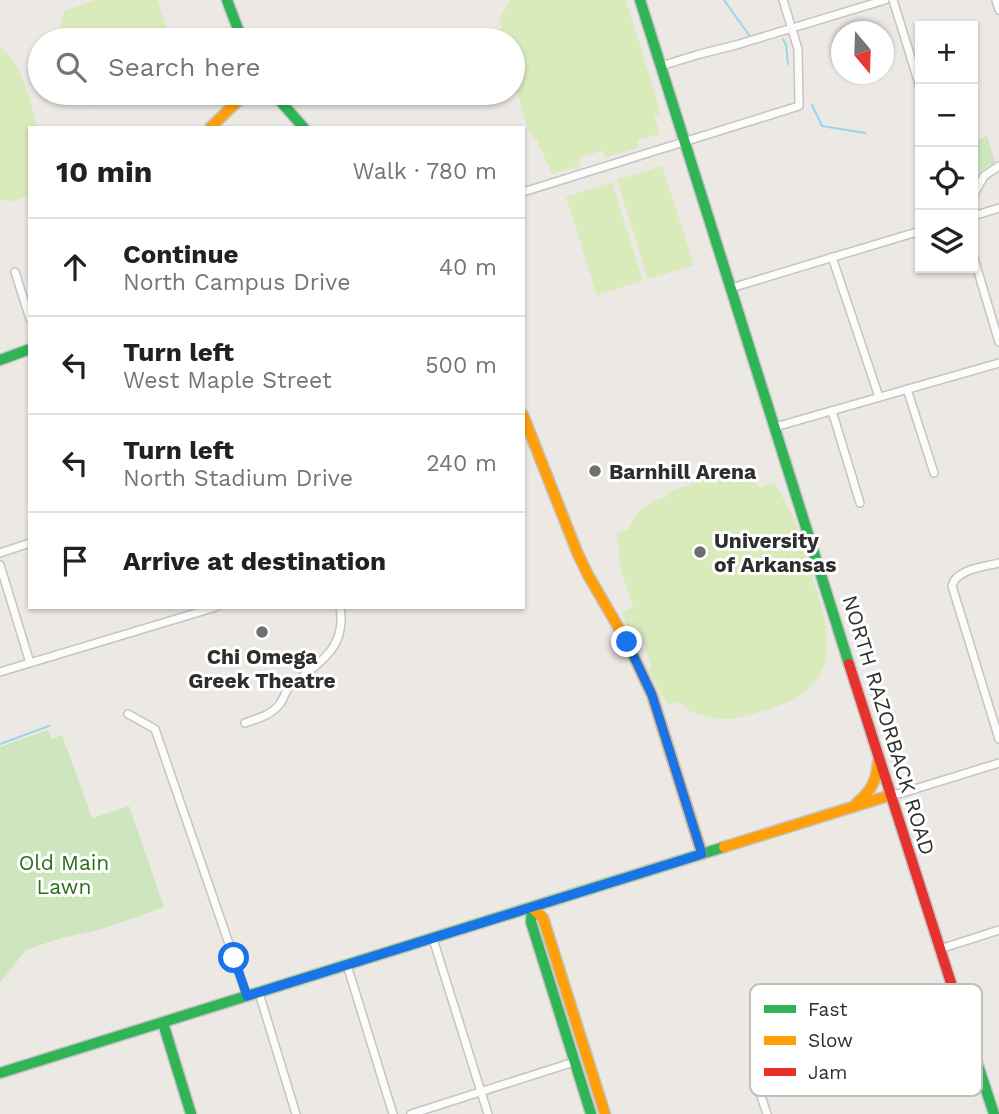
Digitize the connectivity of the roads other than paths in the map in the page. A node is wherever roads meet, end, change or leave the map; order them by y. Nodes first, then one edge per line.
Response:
1 (227, 0) edge
2 (640, 0) edge
3 (783, 0) edge
4 (885, 0) edge
5 (893, 0) edge
6 (996, 0) edge
7 (999, 10) edge
8 (238, 28) edge
9 (792, 29) junction
10 (661, 66) junction
11 (919, 84) edge
12 (234, 105) edge
13 (283, 105) edge
14 (213, 126) edge
15 (302, 126) edge
16 (684, 141) junction
17 (999, 166) edge
18 (978, 187) edge
19 (525, 191) edge
20 (999, 208) edge
21 (978, 214) edge
22 (915, 232) edge
23 (832, 257) junction
24 (15, 272) dead end
25 (978, 273) edge
26 (731, 288) junction
27 (28, 312) edge
28 (999, 342) edge
29 (28, 350) edge
30 (0, 360) edge
31 (999, 363) edge
32 (907, 389) junction
33 (879, 397) junction
34 (832, 411) junction
35 (525, 420) edge
36 (775, 427) junction
37 (934, 473) dead end
38 (860, 503) dead end
39 (28, 544) edge
40 (0, 552) edge
41 (999, 563) edge
42 (0, 565) edge
43 (209, 609) edge
44 (340, 609) edge
45 (30, 663) junction
46 (0, 672) edge
47 (128, 714) dead end
48 (245, 723) dead end
49 (999, 738) edge
50 (877, 751) junction
51 (999, 763) edge
52 (891, 795) junction
53 (854, 806) junction
54 (702, 854) junction
55 (532, 908) junction
56 (999, 930) edge
57 (433, 939) junction
58 (940, 949) junction
59 (347, 965) junction
60 (951, 984) edge
61 (259, 993) junction
62 (247, 996) junction
63 (163, 1023) junction
64 (575, 1062) junction
65 (0, 1073) edge
66 (982, 1077) edge
67 (481, 1092) junction
68 (761, 1096) edge
69 (191, 1114) edge
70 (296, 1114) edge
71 (393, 1114) edge
72 (411, 1114) edge
73 (488, 1114) edge
74 (592, 1114) edge
75 (605, 1114) edge
76 (767, 1114) edge
77 (994, 1114) edge

1 - 8 main road
2 - 10 main road, NORTH RAZORBACK ROAD
3 - 9 street
4 - 9 street
5 - 11 street
6 - 7 street
9 - 10 street
9 - 16 street
10 - 16 main road, NORTH RAZORBACK ROAD
12 - 14 main road
13 - 15 main road
16 - 19 street
16 - 26 main road, NORTH RAZORBACK ROAD
17 - 18 street
20 - 21 street
22 - 23 street
23 - 26 street
23 - 33 street
24 - 27 street
25 - 28 street
26 - 36 main road, NORTH RAZORBACK ROAD
29 - 30 main road
31 - 32 street
32 - 33 street
32 - 37 street
33 - 34 street
34 - 36 street
34 - 38 street
35 - 54 main road
36 - 50 main road, NORTH RAZORBACK ROAD
39 - 40 street
41 - 49 street
42 - 45 street
43 - 45 street
44 - 48 street
45 - 46 street
47 - 62 street
50 - 52 main road, NORTH RAZORBACK ROAD
50 - 53 main road
51 - 52 street
52 - 53 main road
52 - 58 main road, NORTH RAZORBACK ROAD
53 - 54 main road
54 - 55 main road
55 - 57 main road
55 - 64 main road
55 - 75 main road
56 - 58 street
57 - 59 main road
57 - 67 street
58 - 60 main road, NORTH RAZORBACK ROAD
59 - 61 main road
59 - 71 street
61 - 62 main road
61 - 70 street
62 - 63 main road
63 - 65 main road
63 - 69 main road
64 - 67 street
64 - 74 main road
66 - 77 main road, NORTH RAZORBACK ROAD
67 - 72 street
67 - 73 street
68 - 76 street

